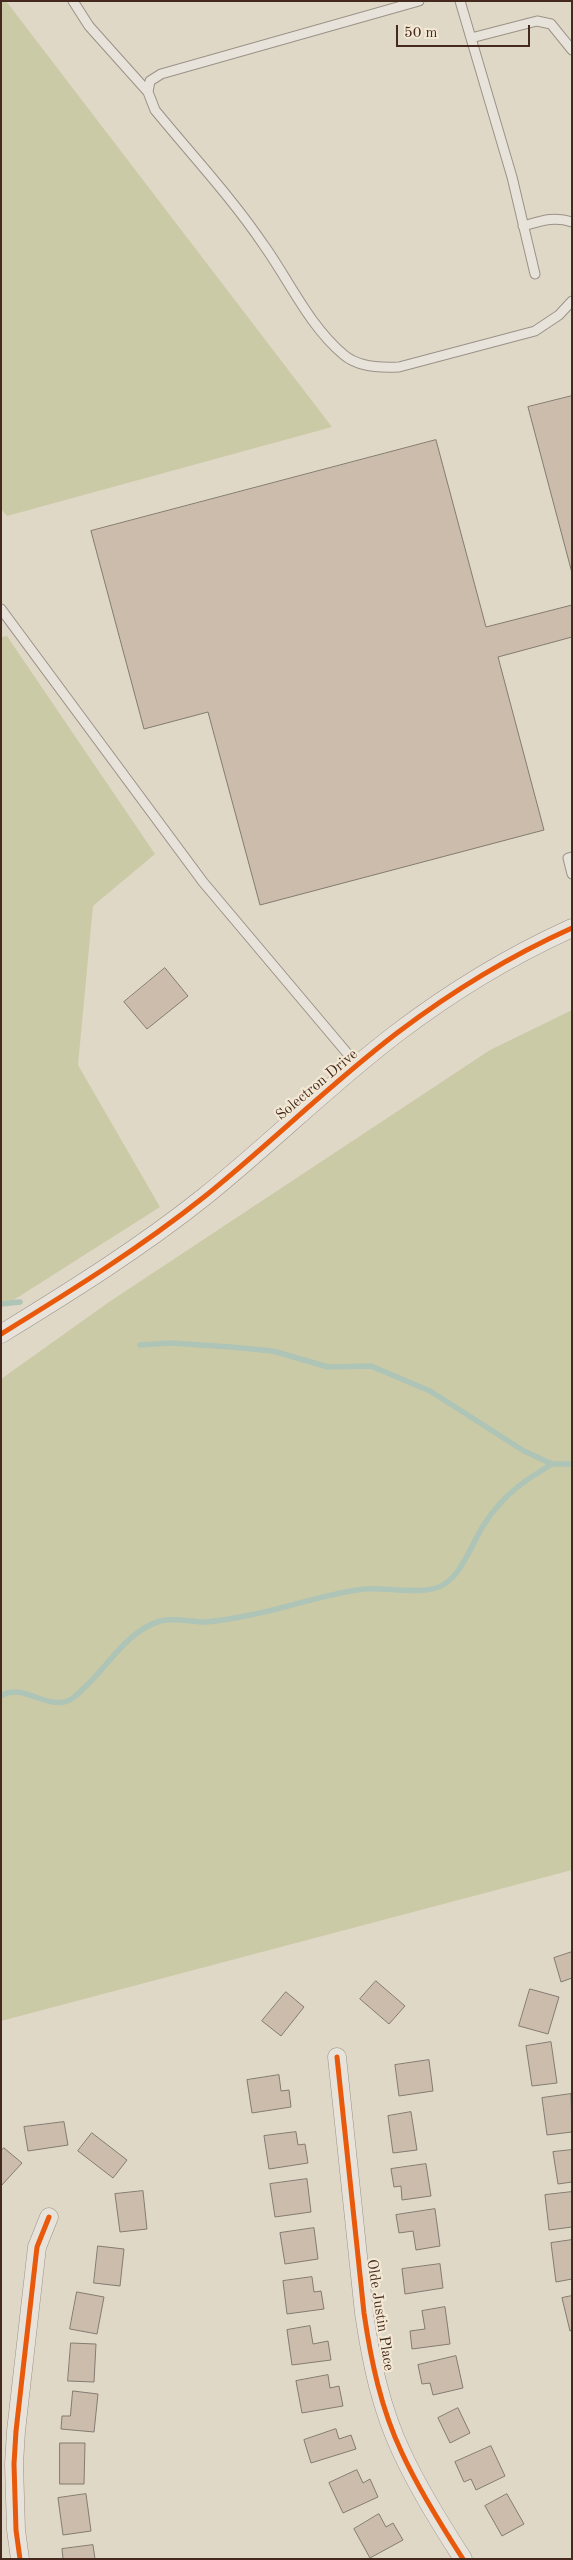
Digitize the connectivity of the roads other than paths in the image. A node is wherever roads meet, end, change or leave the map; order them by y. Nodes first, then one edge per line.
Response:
1 (73, 1) edge
2 (419, 1) edge
3 (460, 1) edge
4 (471, 38) junction
5 (572, 50) edge
6 (148, 92) junction
7 (572, 222) edge
8 (523, 226) junction
9 (535, 274) dead end
10 (572, 301) edge
11 (1, 609) edge
12 (572, 857) edge
13 (572, 874) edge
14 (572, 928) edge
15 (358, 1066) junction
16 (1, 1334) edge
17 (337, 2056) dead end
18 (49, 2217) dead end
19 (20, 2559) edge
20 (463, 2559) edge

1 - 6 lane
2 - 6 lane
3 - 4 lane
4 - 5 lane
4 - 8 lane
6 - 10 lane
7 - 8 lane
8 - 9 lane
11 - 15 lane
12 - 13 lane
14 - 15 street, Solectron Drive
15 - 16 street, Solectron Drive
17 - 20 street, Olde Justin Place
18 - 19 street

